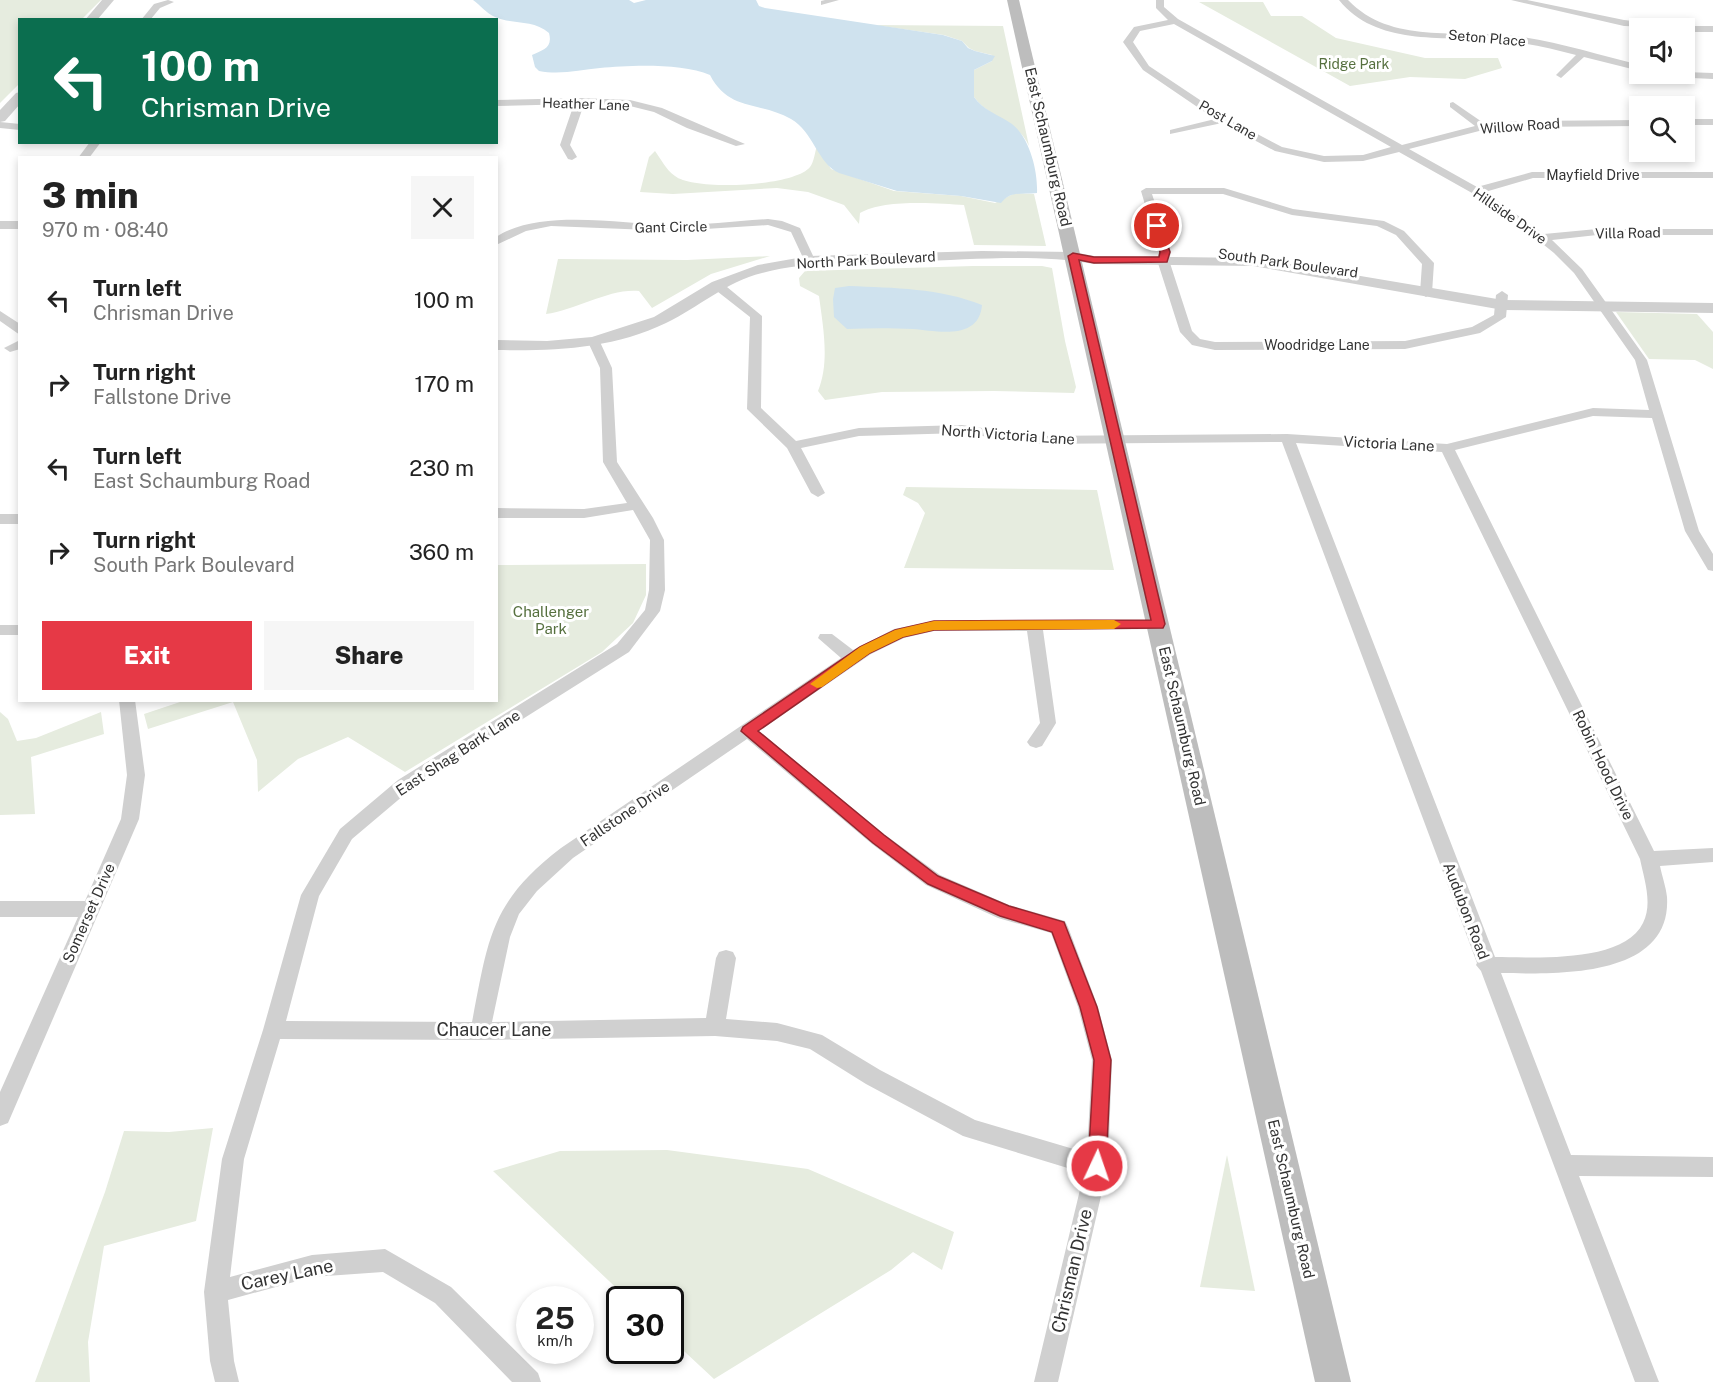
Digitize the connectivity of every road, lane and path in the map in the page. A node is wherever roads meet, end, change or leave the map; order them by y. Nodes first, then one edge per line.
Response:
1 (108, 0) edge
2 (835, 0) edge
3 (1012, 0) edge
4 (1160, 0) edge
5 (1343, 0) edge
6 (1515, 0) edge
7 (171, 2) dead end
8 (824, 3) dead end
9 (92, 18) edge
10 (147, 18) edge
11 (1175, 21) junction
12 (1629, 24) edge
13 (1695, 29) edge
14 (1713, 29) edge
15 (1582, 54) junction
16 (1629, 65) edge
17 (1561, 75) dead end
18 (1695, 75) edge
19 (1713, 76) edge
20 (18, 98) edge
21 (580, 101) junction
22 (498, 103) edge
23 (1453, 105) dead end
24 (0, 118) edge
25 (1223, 120) junction
26 (1695, 122) edge
27 (1713, 122) edge
28 (1629, 123) edge
29 (0, 125) edge
30 (18, 127) edge
31 (1483, 127) junction
32 (1174, 132) dead end
33 (94, 144) edge
34 (740, 144) dead end
35 (1402, 148) junction
36 (85, 156) edge
37 (572, 157) dead end
38 (1713, 175) edge
39 (1476, 191) junction
40 (0, 225) edge
41 (18, 225) edge
42 (1713, 232) edge
43 (1542, 238) junction
44 (498, 240) edge
45 (1073, 256) junction
46 (1164, 256) junction
47 (809, 260) junction
48 (717, 285) junction
49 (1427, 289) junction
50 (1713, 297) edge
51 (1503, 300) junction
52 (1600, 302) junction
53 (1713, 308) edge
54 (0, 315) edge
55 (18, 329) edge
56 (594, 342) junction
57 (498, 345) edge
58 (1658, 414) junction
59 (1287, 438) junction
60 (1116, 441) junction
61 (793, 446) junction
62 (1448, 448) junction
63 (819, 493) dead end
64 (636, 506) junction
65 (498, 513) edge
66 (0, 519) edge
67 (18, 519) edge
68 (1713, 566) edge
69 (1158, 624) junction
70 (1034, 625) junction
71 (0, 630) edge
72 (18, 630) edge
73 (826, 638) dead end
74 (853, 658) junction
75 (127, 702) edge
76 (748, 731) junction
77 (1036, 742) dead end
78 (1713, 855) edge
79 (1649, 859) junction
80 (0, 909) edge
81 (91, 909) junction
82 (726, 958) dead end
83 (1486, 965) junction
84 (715, 1027) junction
85 (273, 1030) junction
86 (480, 1030) junction
87 (0, 1116) edge
88 (1563, 1165) junction
89 (1097, 1166) junction
90 (1713, 1167) edge
91 (216, 1292) junction
92 (227, 1382) edge
93 (529, 1382) edge
94 (1046, 1382) edge
95 (1333, 1382) edge
96 (1647, 1382) edge

1 - 9 street
2 - 8 street
3 - 45 main road, East Schaumburg Road
4 - 11 street, Hillside Drive
5 - 15 street, Seton Place
6 - 12 street
7 - 10 street
11 - 25 street, Post Lane
11 - 35 street, Hillside Drive
13 - 14 street
15 - 16 street, Seton Place
15 - 17 street
18 - 19 street
20 - 24 street
21 - 22 street, Heather Lane
21 - 34 street, Heather Lane
21 - 37 street
23 - 31 street
25 - 32 street
25 - 35 street, Post Lane
26 - 27 street
28 - 31 street, Willow Road
29 - 30 street
31 - 35 street, Willow Road
33 - 36 street
35 - 39 street, Hillside Drive
38 - 39 street, Mayfield Drive
39 - 43 street, Hillside Drive
40 - 41 street
42 - 43 street, Villa Road
43 - 52 street, Hillside Drive
44 - 47 street, Gant Circle
45 - 46 street, South Park Boulevard
45 - 47 street, North Park Boulevard
45 - 60 main road, East Schaumburg Road
46 - 49 street, South Park Boulevard
46 - 49 street, Woodridge Lane
46 - 51 street, Woodridge Lane
47 - 48 street, North Park Boulevard
48 - 56 street, North Park Boulevard
48 - 61 street
49 - 51 street, South Park Boulevard
50 - 52 street, South Park Boulevard
51 - 52 street, South Park Boulevard
52 - 53 street, South Park Boulevard
52 - 58 street, Hillside Drive
54 - 55 street
56 - 57 street, North Park Boulevard
56 - 64 street, East Shag Bark Lane
58 - 62 street, Victoria Lane
58 - 68 street, Hillside Drive
59 - 60 street, Victoria Lane
59 - 62 street, Victoria Lane
59 - 83 street, Audubon Road
60 - 61 street, North Victoria Lane
60 - 69 main road, East Schaumburg Road
61 - 63 street
62 - 79 street, Robin Hood Drive
64 - 65 street
64 - 85 street, East Shag Bark Lane
66 - 67 street
69 - 70 street, Fallstone Drive
69 - 95 main road, East Schaumburg Road
70 - 74 street, Fallstone Drive
70 - 77 street
71 - 72 street
73 - 74 street
74 - 76 street, Fallstone Drive
75 - 81 street, Somerset Drive
76 - 86 street, Fallstone Drive
76 - 89 street, Chrisman Drive
78 - 79 street
79 - 83 street, Robin Hood Drive
80 - 81 street
81 - 87 street, Somerset Drive
82 - 84 street
83 - 88 street, Audubon Road
84 - 86 street, Chaucer Lane
84 - 89 street, Chaucer Lane
85 - 86 street, Chaucer Lane
85 - 91 street, East Shag Bark Lane
88 - 90 street
88 - 96 street, Audubon Road
89 - 94 street, Chrisman Drive
91 - 92 street, East Shag Bark Lane
91 - 93 street, Carey Lane

